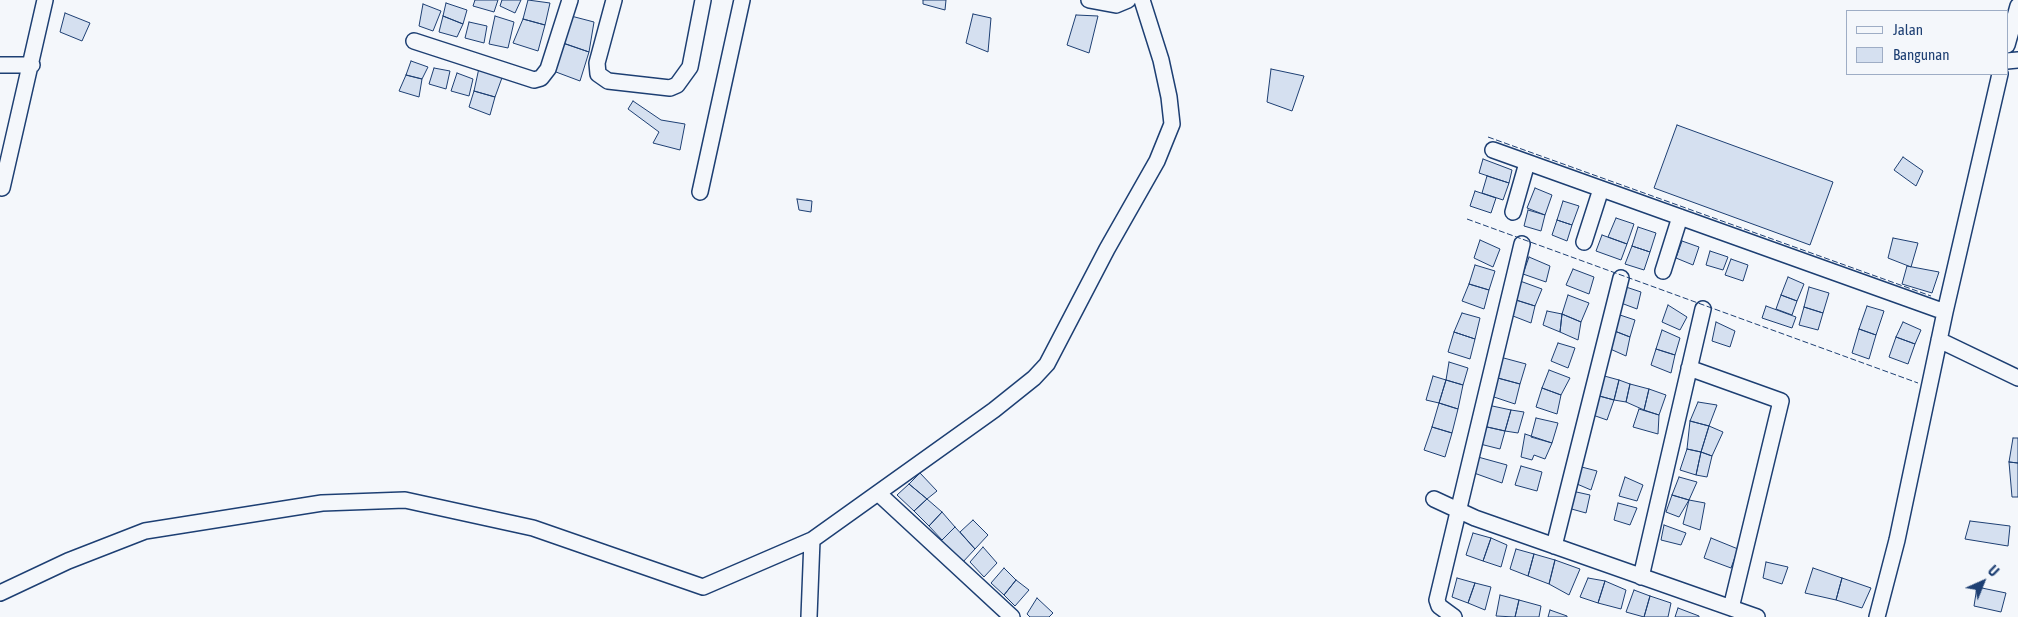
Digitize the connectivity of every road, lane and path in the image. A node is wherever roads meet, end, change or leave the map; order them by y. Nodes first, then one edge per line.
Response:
1 (45, 0) edge
2 (570, 0) edge
3 (614, 0) edge
4 (703, 0) edge
5 (742, 0) edge
6 (1089, 0) edge
7 (1128, 0) edge
8 (1142, 0) edge
9 (2018, 6) edge
10 (414, 41) dead end
11 (2008, 41) edge
12 (32, 64) junction
13 (0, 65) edge
14 (2000, 75) edge
15 (1492, 150) dead end
16 (1527, 163) junction
17 (2, 188) dead end
18 (1601, 189) junction
19 (700, 192) dead end
20 (1513, 212) dead end
21 (1680, 218) junction
22 (1584, 242) dead end
23 (1522, 244) dead end
24 (1663, 271) dead end
25 (1621, 278) dead end
26 (1703, 309) dead end
27 (1945, 312) junction
28 (1939, 340) junction
29 (1689, 368) junction
30 (2018, 378) edge
31 (878, 493) junction
32 (1434, 499) dead end
33 (1457, 510) junction
34 (812, 540) junction
35 (1554, 546) junction
36 (1642, 577) junction
37 (0, 593) edge
38 (1737, 612) edge
39 (809, 617) edge
40 (1012, 617) edge
41 (1454, 617) edge
42 (1757, 617) edge
43 (1877, 617) edge

1 - 12 street
2 - 10 street
3 - 4 street
5 - 19 street
6 - 7 street
8 - 31 street
9 - 11 street
12 - 13 street
12 - 17 street
14 - 27 street
15 - 16 street
16 - 18 street
16 - 20 street
18 - 21 street
18 - 22 street
21 - 24 street
21 - 27 street
23 - 33 street
25 - 35 street
26 - 29 street
27 - 28 street
28 - 30 street
28 - 43 street
29 - 36 street
29 - 38 street
31 - 34 street
31 - 40 street
32 - 33 street
33 - 35 street
33 - 41 street
34 - 37 street
34 - 39 street
35 - 36 street
36 - 38 street
38 - 42 street

